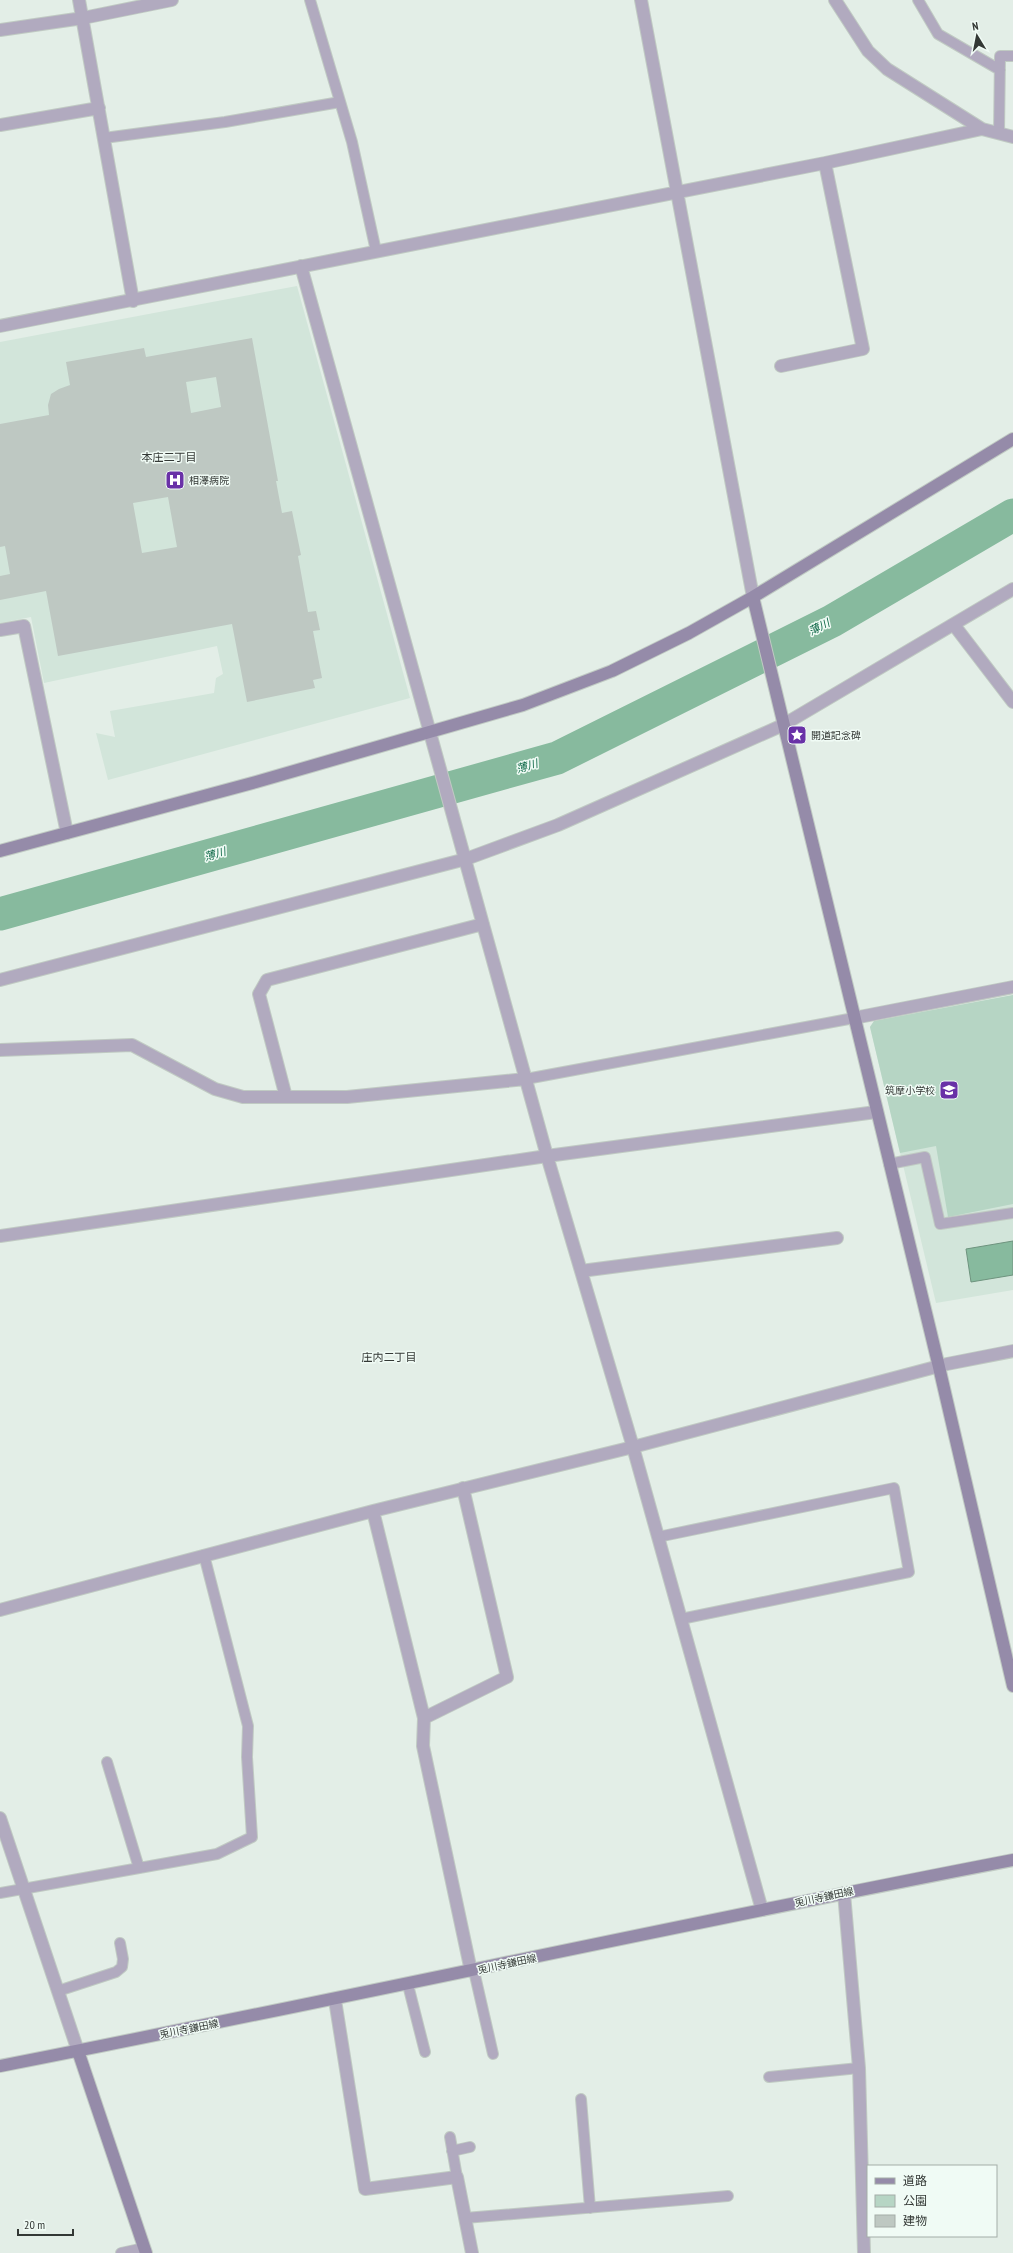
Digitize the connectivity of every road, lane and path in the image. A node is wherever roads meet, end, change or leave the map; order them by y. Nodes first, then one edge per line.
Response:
1 (79, 0) edge
2 (172, 0) edge
3 (310, 0) edge
4 (640, 0) edge
5 (835, 0) edge
6 (918, 0) edge
7 (83, 18) junction
8 (0, 30) edge
9 (1013, 56) edge
10 (1000, 70) junction
11 (340, 102) junction
12 (99, 108) junction
13 (0, 125) edge
14 (982, 129) junction
15 (999, 133) junction
16 (1013, 137) edge
17 (104, 138) junction
18 (825, 162) junction
19 (676, 191) junction
20 (376, 251) junction
21 (301, 266) junction
22 (133, 301) junction
23 (0, 326) edge
24 (781, 366) dead end
25 (1013, 439) edge
26 (1013, 589) edge
27 (753, 596) junction
28 (954, 625) junction
29 (0, 630) edge
30 (1013, 702) edge
31 (782, 720) junction
32 (431, 732) junction
33 (67, 833) junction
34 (0, 852) edge
35 (464, 853) junction
36 (483, 924) junction
37 (0, 980) edge
38 (1013, 987) edge
39 (854, 1018) junction
40 (0, 1050) edge
41 (526, 1079) junction
42 (286, 1097) junction
43 (876, 1112) junction
44 (547, 1156) junction
45 (889, 1164) junction
46 (1013, 1212) edge
47 (0, 1236) edge
48 (837, 1238) dead end
49 (581, 1271) junction
50 (1013, 1351) edge
51 (939, 1367) junction
52 (633, 1447) junction
53 (463, 1488) junction
54 (373, 1511) junction
55 (658, 1537) junction
56 (204, 1555) junction
57 (0, 1610) edge
58 (681, 1619) junction
59 (1013, 1686) edge
60 (424, 1718) junction
61 (107, 1762) dead end
62 (1, 1826) edge
63 (1013, 1860) edge
64 (139, 1868) junction
65 (22, 1888) junction
66 (0, 1893) edge
67 (844, 1893) junction
68 (762, 1910) junction
69 (120, 1943) dead end
70 (473, 1971) junction
71 (408, 1984) junction
72 (58, 1991) junction
73 (334, 2000) junction
74 (78, 2051) junction
75 (426, 2052) dead end
76 (494, 2054) dead end
77 (0, 2066) edge
78 (859, 2068) junction
79 (769, 2076) dead end
80 (581, 2098) dead end
81 (450, 2137) dead end
82 (470, 2147) dead end
83 (452, 2151) junction
84 (457, 2177) junction
85 (728, 2196) dead end
86 (590, 2208) junction
87 (465, 2218) junction
88 (145, 2250) edge
89 (121, 2253) edge
90 (472, 2253) edge
91 (864, 2253) edge

1 - 7 street
2 - 7 street
3 - 11 lane
4 - 19 street
5 - 14 street
6 - 10 lane
7 - 8 street
7 - 12 street
9 - 10 lane
10 - 15 lane
11 - 17 lane
11 - 20 lane
12 - 13 street
12 - 17 street
14 - 15 street
14 - 18 street
15 - 16 street
17 - 22 street
18 - 19 street
18 - 24 street
19 - 20 street
19 - 27 street
20 - 21 street
21 - 22 street
21 - 32 street
22 - 23 street
25 - 27 street
26 - 28 street
27 - 31 street
27 - 32 street
28 - 30 street
28 - 31 street
29 - 33 street
31 - 35 street
31 - 39 street
32 - 33 street
32 - 35 street
33 - 34 street
35 - 36 street
35 - 37 street
36 - 41 street
36 - 42 street
38 - 39 street
39 - 41 lane
39 - 43 street
40 - 42 street
41 - 42 street
41 - 44 street
43 - 44 street
43 - 45 street
44 - 47 street
44 - 49 street
45 - 46 lane
45 - 51 street
48 - 49 street
49 - 52 street
50 - 51 street
51 - 52 street
51 - 59 street
52 - 53 street
52 - 55 street
53 - 54 street
53 - 60 street
54 - 56 street
54 - 60 street
55 - 58 street
55 - 58 lane
56 - 57 street
56 - 64 lane
58 - 68 street
60 - 70 street
61 - 64 lane
62 - 65 street
63 - 67 street, 兎川寺鎌田線
64 - 65 lane
65 - 66 lane
65 - 72 street
67 - 68 street, 兎川寺鎌田線
67 - 78 street
68 - 70 street, 兎川寺鎌田線
69 - 72 lane
70 - 71 street, 兎川寺鎌田線
70 - 76 lane
71 - 73 street, 兎川寺鎌田線
71 - 75 lane
72 - 74 street
73 - 74 street, 兎川寺鎌田線
73 - 84 street
74 - 77 street, 兎川寺鎌田線
74 - 88 street
78 - 79 lane
78 - 91 street
80 - 86 lane
81 - 83 lane
82 - 83 lane
83 - 84 lane
84 - 87 street
85 - 86 lane
86 - 87 lane
87 - 90 street
88 - 89 lane

